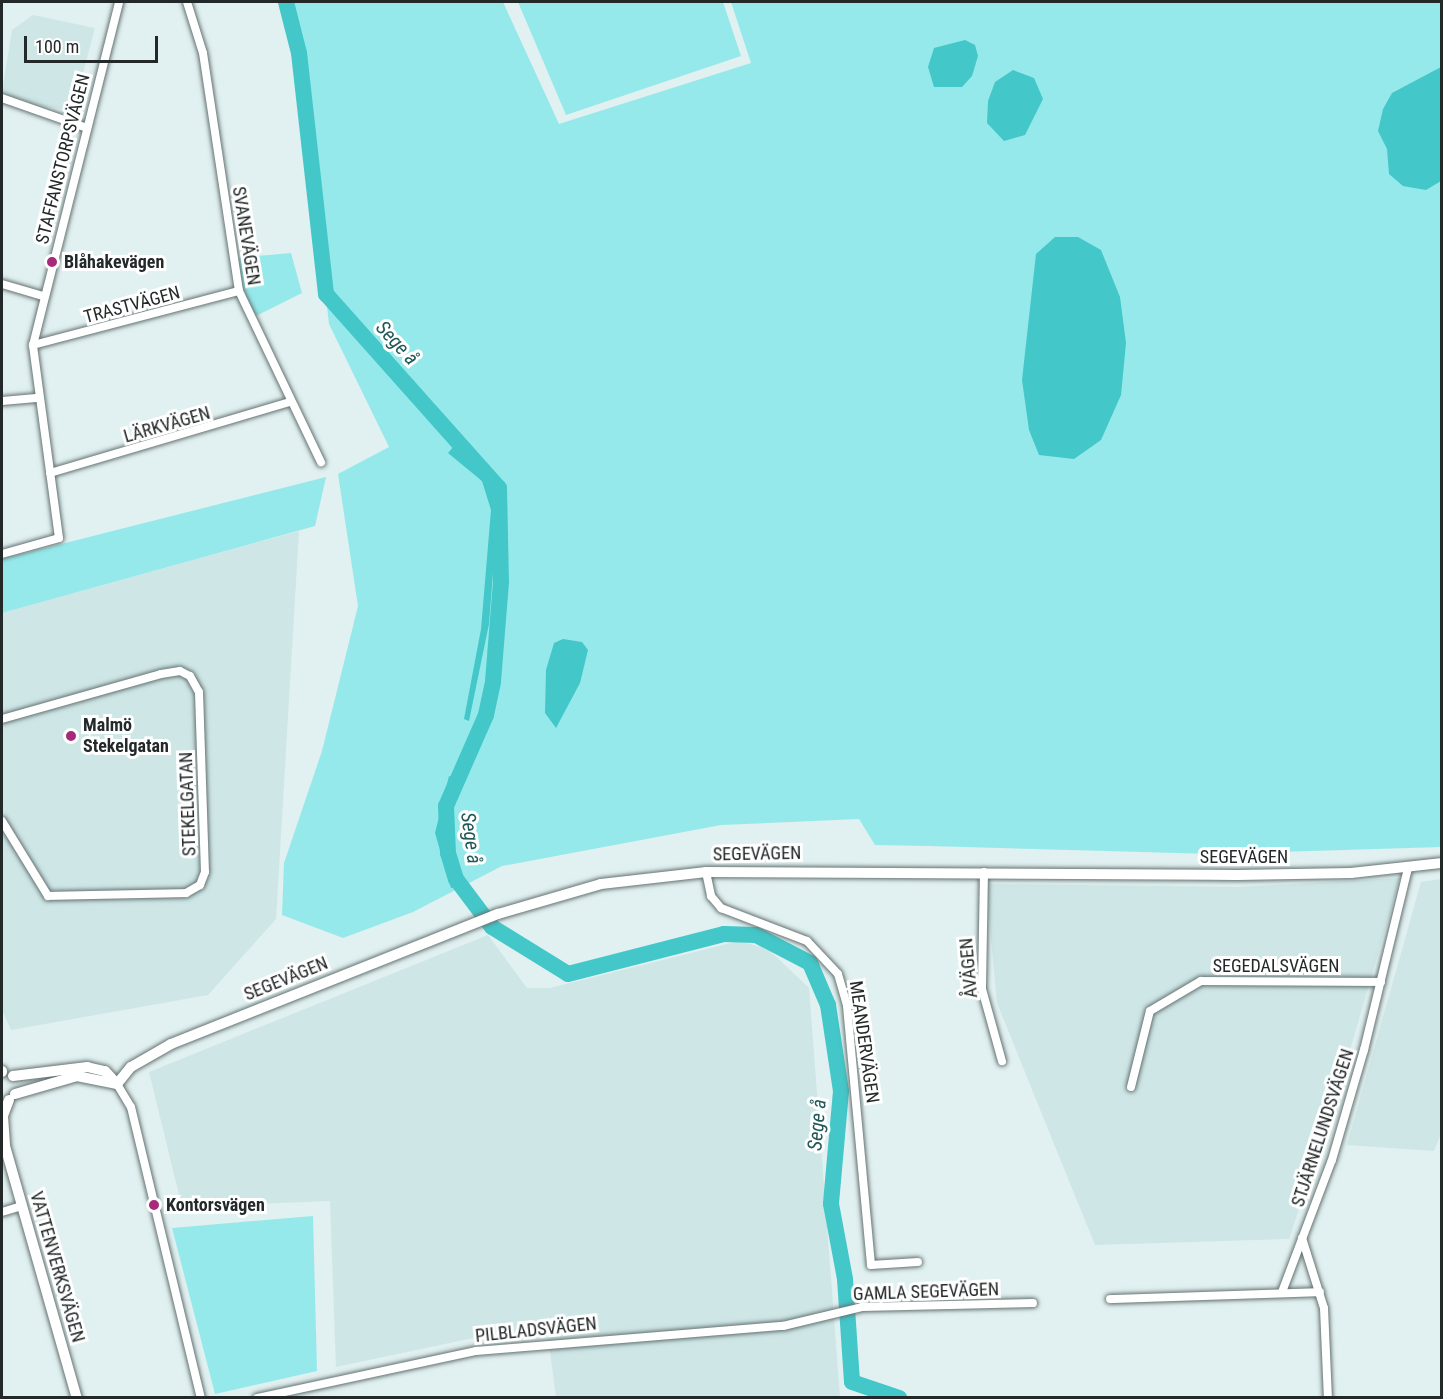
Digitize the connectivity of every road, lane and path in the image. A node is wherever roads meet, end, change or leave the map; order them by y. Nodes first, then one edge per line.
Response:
1 (119, 2) edge
2 (187, 2) edge
3 (2, 98) edge
4 (87, 128) junction
5 (2, 284) edge
6 (239, 291) junction
7 (43, 296) junction
8 (33, 345) junction
9 (39, 398) junction
10 (2, 401) edge
11 (290, 402) junction
12 (321, 462) dead end
13 (50, 473) junction
14 (2, 554) edge
15 (2, 718) edge
16 (2, 821) edge
17 (1442, 863) edge
18 (1408, 868) junction
19 (706, 872) junction
20 (984, 872) junction
21 (1381, 982) junction
22 (1002, 1060) dead end
23 (4, 1073) edge
24 (117, 1084) junction
25 (1131, 1087) dead end
26 (8, 1099) edge
27 (3, 1142) edge
28 (22, 1206) junction
29 (2, 1212) edge
30 (1302, 1238) junction
31 (918, 1262) dead end
32 (1282, 1292) junction
33 (1320, 1292) junction
34 (1110, 1299) dead end
35 (1033, 1304) dead end
36 (825, 1314) joint
37 (77, 1398) edge
38 (201, 1398) edge
39 (257, 1398) edge
40 (1328, 1398) edge

1 - 4 street, STAFFANSTORPSVÄGEN
2 - 6 street, SVANEVÄGEN
3 - 4 street
4 - 7 street, STAFFANSTORPSVÄGEN
5 - 7 street
6 - 8 street, TRASTVÄGEN
6 - 11 street, SVANEVÄGEN
7 - 8 street, STAFFANSTORPSVÄGEN
8 - 9 street, STAFFANSTORPSVÄGEN
9 - 10 street
9 - 13 street, STAFFANSTORPSVÄGEN
11 - 12 street, SVANEVÄGEN
11 - 13 street, LÄRKVÄGEN
13 - 14 street, STAFFANSTORPSVÄGEN
15 - 16 street, STEKELGATAN
17 - 18 street, SEGEVÄGEN
18 - 20 street, SEGEVÄGEN
18 - 21 street, STJÄRNELUNDSVÄGEN
19 - 20 street, SEGEVÄGEN
19 - 24 street, SEGEVÄGEN
19 - 31 street, MEANDERVÄGEN
20 - 22 street, ÅVÄGEN
21 - 25 street, SEGEDALSVÄGEN
21 - 30 street, STJÄRNELUNDSVÄGEN
23 - 24 street
23 - 26 street, VATTENVERKSVÄGEN
24 - 26 street
24 - 38 street
26 - 27 street, VATTENVERKSVÄGEN
27 - 28 street, VATTENVERKSVÄGEN
28 - 29 street
28 - 37 street, VATTENVERKSVÄGEN
30 - 32 street
30 - 33 street
32 - 33 street
32 - 34 street
33 - 40 street
35 - 36 street, GAMLA SEGEVÄGEN
36 - 39 street, PILBLADSVÄGEN

